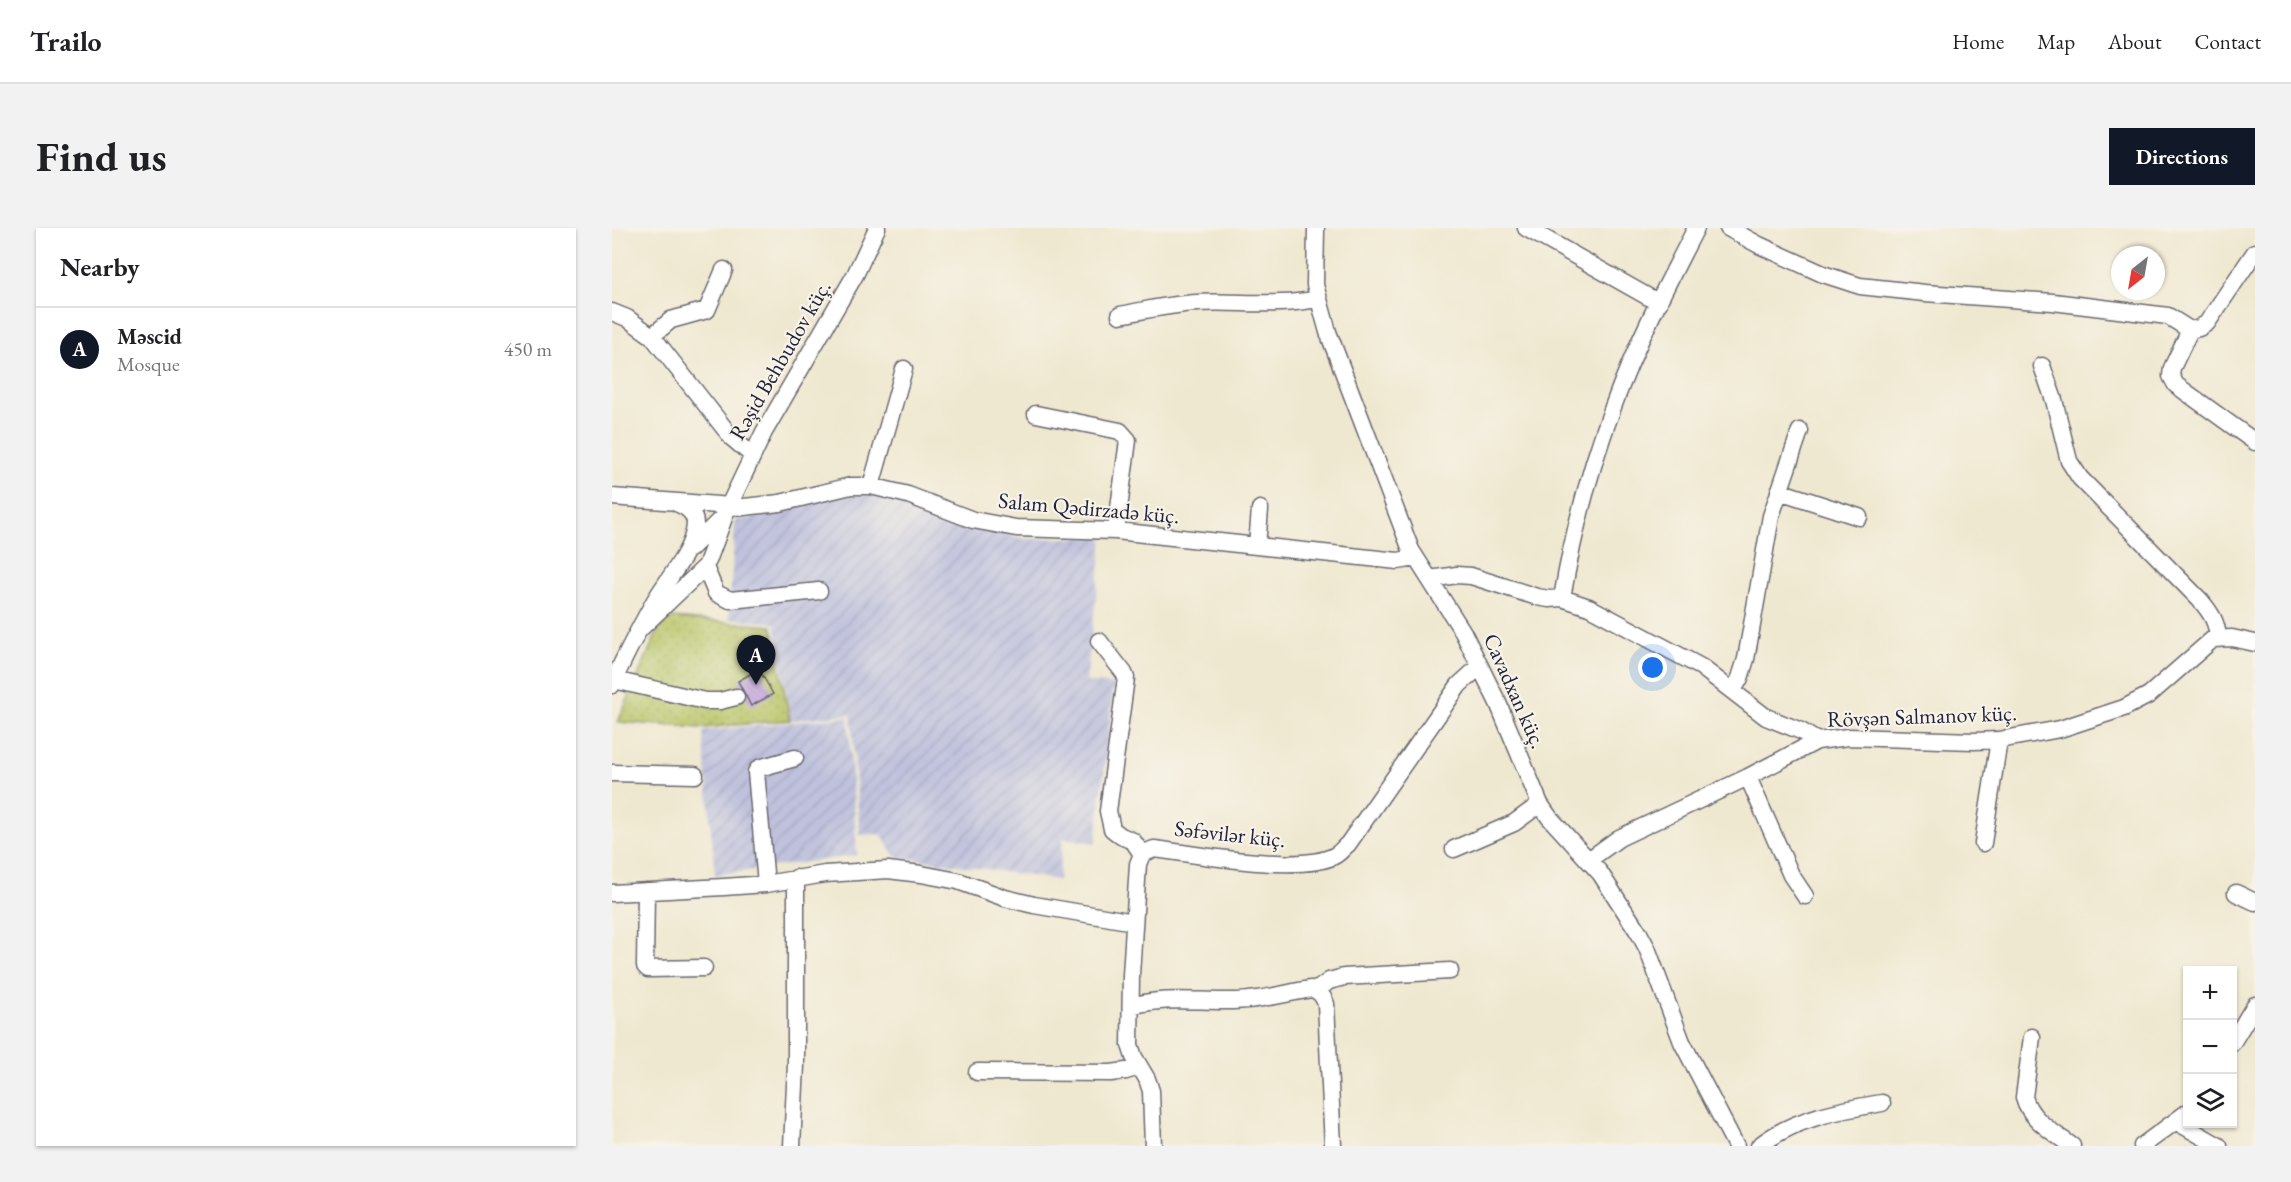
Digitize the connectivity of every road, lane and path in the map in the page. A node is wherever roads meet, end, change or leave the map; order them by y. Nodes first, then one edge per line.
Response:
1 (877, 228) edge
2 (1316, 228) edge
3 (1526, 228) edge
4 (1696, 228) edge
5 (1728, 228) edge
6 (2255, 252) edge
7 (724, 270) dead end
8 (1318, 299) junction
9 (1659, 303) junction
10 (612, 312) edge
11 (1120, 315) dead end
12 (2190, 330) junction
13 (652, 336) junction
14 (2042, 366) dead end
15 (904, 369) dead end
16 (1036, 414) dead end
17 (1800, 431) dead end
18 (2255, 442) edge
19 (752, 455) junction
20 (872, 486) junction
21 (1779, 491) junction
22 (612, 497) edge
23 (669, 500) junction
24 (1260, 509) dead end
25 (728, 510) junction
26 (1859, 517) dead end
27 (1116, 531) junction
28 (1257, 546) junction
29 (688, 551) junction
30 (1416, 558) junction
31 (706, 564) junction
32 (1430, 579) junction
33 (819, 591) dead end
34 (1562, 598) junction
35 (640, 629) junction
36 (2218, 638) junction
37 (1099, 641) dead end
38 (2255, 643) edge
39 (1480, 666) junction
40 (613, 683) edge
41 (1733, 691) junction
42 (735, 697) dead end
43 (1999, 740) junction
44 (1817, 741) junction
45 (795, 758) dead end
46 (612, 773) edge
47 (695, 775) dead end
48 (1748, 777) junction
49 (1540, 804) junction
50 (1983, 843) dead end
51 (1454, 849) dead end
52 (1142, 854) junction
53 (1590, 859) junction
54 (796, 878) junction
55 (766, 884) junction
56 (646, 891) junction
57 (612, 893) edge
58 (2236, 893) dead end
59 (1805, 896) dead end
60 (2255, 902) edge
61 (1134, 922) junction
62 (704, 968) dead end
63 (1450, 971) dead end
64 (1317, 990) junction
65 (2255, 1005) edge
66 (1131, 1006) junction
67 (2237, 1035) edge
68 (2032, 1037) dead end
69 (1139, 1067) junction
70 (977, 1072) dead end
71 (1882, 1103) dead end
72 (2182, 1117) edge
73 (792, 1146) edge
74 (1153, 1146) edge
75 (1333, 1146) edge
76 (1736, 1146) edge
77 (1759, 1146) edge
78 (2072, 1146) edge
79 (2142, 1146) edge
80 (2219, 1146) edge

1 - 19 street, Rəşid Behbudov küç.
2 - 8 street, Cavadxan küç.
3 - 9 street
4 - 9 street
5 - 12 street
6 - 12 street
7 - 13 street
8 - 11 street
8 - 30 street, Cavadxan küç.
9 - 34 street
10 - 13 street
12 - 18 street
13 - 19 street
14 - 36 street
15 - 20 street
16 - 27 street
17 - 21 street
19 - 25 street, Rəşid Behbudov küç.
20 - 25 street, Salam Qədirzadə küç.
20 - 27 street, Salam Qədirzadə küç.
21 - 26 street
21 - 41 street
22 - 23 street, Salam Qədirzadə küç.
23 - 25 street, Salam Qədirzadə küç.
23 - 29 street
24 - 28 street
25 - 29 street
25 - 31 street, Rəşid Behbudov küç.
27 - 28 street, Salam Qədirzadə küç.
28 - 30 street, Salam Qədirzadə küç.
29 - 31 street
29 - 35 street
30 - 32 street, Cavadxan küç.
31 - 33 street
31 - 35 street
32 - 34 street
32 - 39 street, Cavadxan küç.
34 - 41 street
35 - 40 street
36 - 38 street
36 - 43 street, Rövşən Salmanov küç.
37 - 52 street
39 - 49 street, Cavadxan küç.
39 - 52 street, Səfəvilər küç.
40 - 42 street
41 - 44 street
43 - 44 street, Rövşən Salmanov küç.
43 - 50 street
44 - 48 street, Rövşən Salmanov küç.
45 - 55 street
46 - 47 street
48 - 53 street, Rövşən Salmanov küç.
48 - 59 street
49 - 51 street
49 - 53 street, Cavadxan küç.
52 - 61 street, Səfəvilər küç.
53 - 76 street, Cavadxan küç.
54 - 55 street
54 - 61 street
54 - 73 street
55 - 56 street
56 - 57 street
56 - 62 street
58 - 60 street
61 - 66 street, Səfəvilər küç.
63 - 64 street
64 - 66 street
64 - 75 street
65 - 67 street
66 - 69 street, Səfəvilər küç.
68 - 78 street
69 - 70 street
69 - 74 street, Səfəvilər küç.
71 - 77 street
72 - 79 street
72 - 80 street

